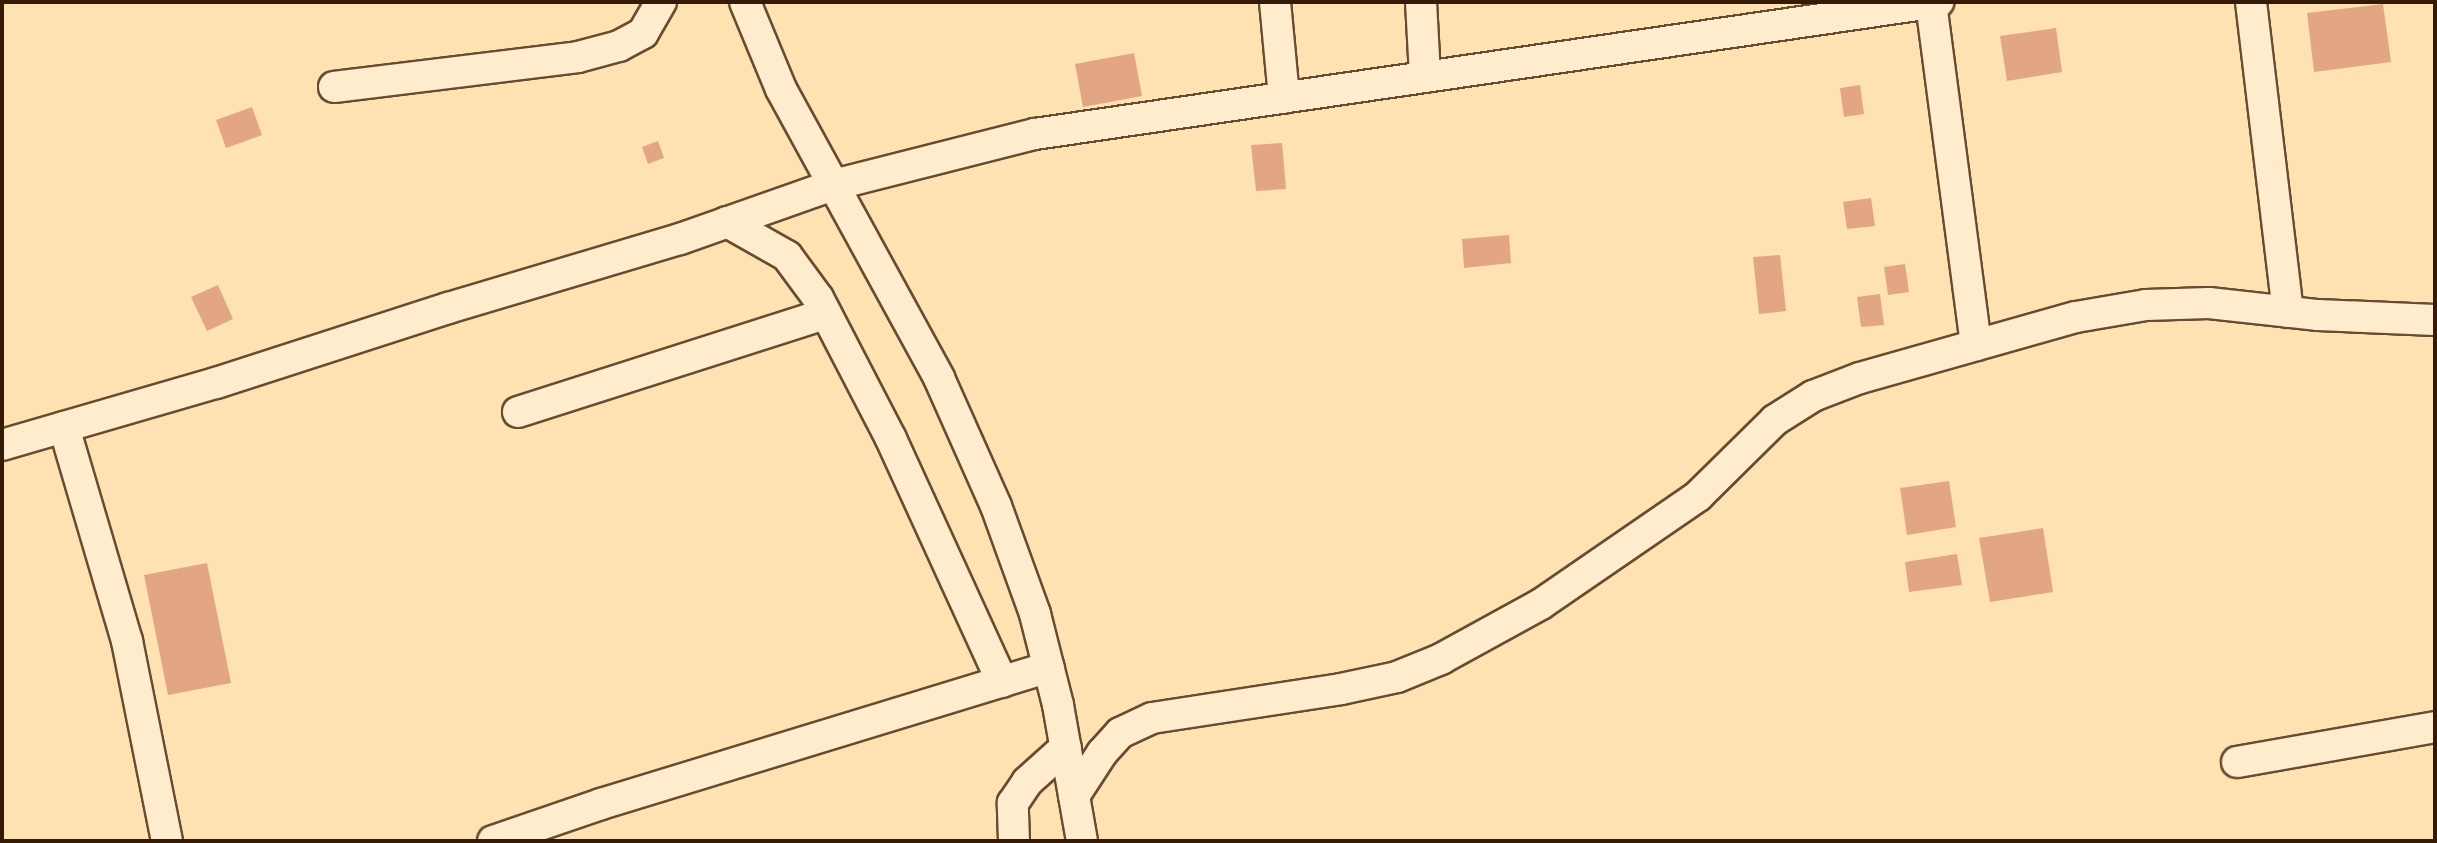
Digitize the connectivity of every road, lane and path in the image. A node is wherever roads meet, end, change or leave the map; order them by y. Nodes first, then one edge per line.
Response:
1 (661, 2) edge
2 (745, 2) edge
3 (1275, 2) edge
4 (1421, 2) edge
5 (1938, 2) edge
6 (2251, 2) edge
7 (1931, 3) edge
8 (1761, 15) edge
9 (1425, 77) junction
10 (334, 87) dead end
11 (1284, 98) junction
12 (833, 185) junction
13 (727, 222) junction
14 (2288, 312) junction
15 (826, 314) junction
16 (2435, 320) edge
17 (1976, 345) junction
18 (518, 412) dead end
19 (64, 427) junction
20 (2, 445) edge
21 (1049, 667) junction
22 (1002, 682) junction
23 (2435, 727) edge
24 (1066, 747) junction
25 (2237, 762) dead end
26 (1074, 796) junction
27 (167, 841) edge
28 (493, 841) edge
29 (1014, 841) edge
30 (1082, 841) edge

1 - 10 street
2 - 12 street
3 - 11 street
4 - 9 street
5 - 7 street
6 - 14 street
7 - 8 street
7 - 17 street
8 - 9 street
9 - 11 street
11 - 12 street
12 - 13 street
12 - 21 street
13 - 15 street
13 - 19 street
14 - 16 street
14 - 17 street
15 - 18 street
15 - 22 street
17 - 26 street
19 - 20 street
19 - 27 street
21 - 22 street
21 - 24 street
22 - 28 street
23 - 25 street
24 - 26 street
24 - 29 street
26 - 30 street

